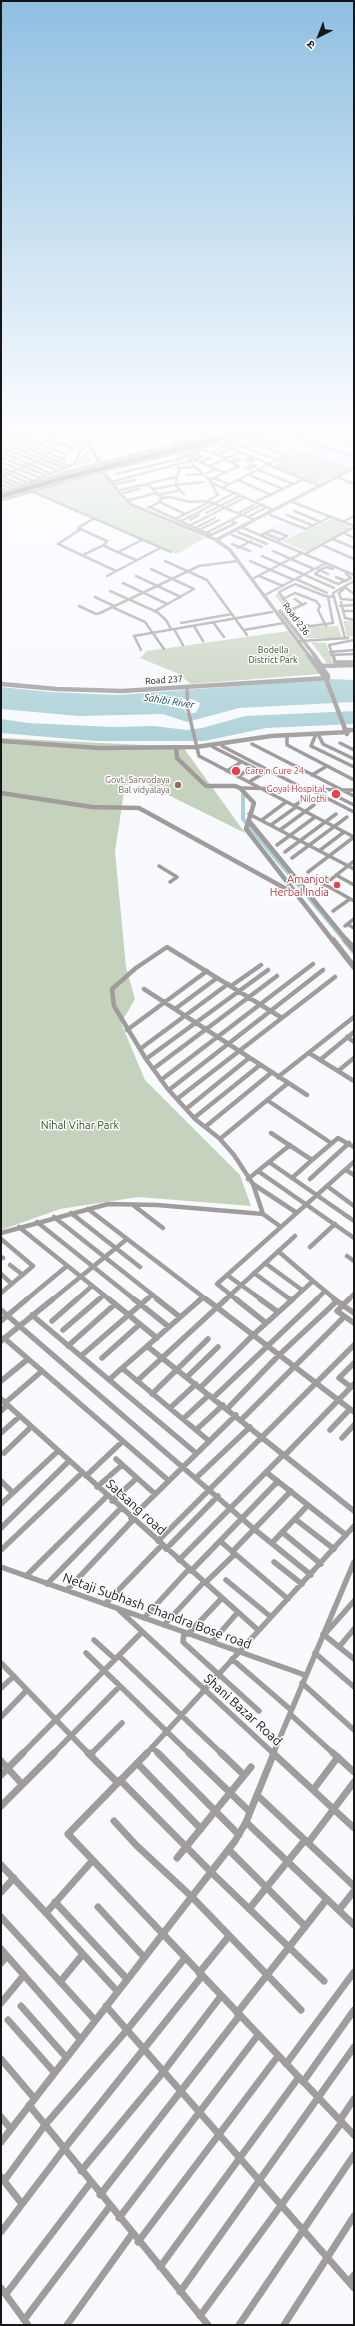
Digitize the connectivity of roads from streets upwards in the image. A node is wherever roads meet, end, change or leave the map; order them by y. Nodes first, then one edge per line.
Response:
1 (65, 539) edge
2 (102, 539) edge
3 (139, 539) edge
4 (216, 539) edge
5 (217, 539) edge
6 (223, 539) edge
7 (241, 539) edge
8 (255, 539) joint
9 (270, 539) edge
10 (276, 539) edge
11 (333, 539) joint
12 (142, 540) junction
13 (220, 540) junction
14 (281, 540) joint
15 (250, 542) junction
16 (277, 542) junction
17 (232, 544) dead end
18 (267, 544) dead end
19 (104, 545) junction
20 (322, 545) junction
21 (239, 547) junction
22 (262, 547) dead end
23 (160, 548) junction
24 (354, 548) edge
25 (250, 551) dead end
26 (118, 552) junction
27 (170, 552) dead end
28 (273, 552) dead end
29 (304, 553) junction
30 (343, 554) junction
31 (83, 555) junction
32 (262, 556) dead end
33 (290, 559) junction
34 (354, 559) edge
35 (136, 560) junction
36 (165, 561) dead end
37 (238, 561) junction
38 (250, 561) dead end
39 (326, 563) junction
40 (280, 564) junction
41 (151, 569) dead end
42 (318, 569) junction
43 (270, 570) junction
44 (116, 571) junction
45 (188, 571) junction
46 (328, 574) dead end
47 (304, 575) junction
48 (354, 575) edge
49 (107, 576) dead end
50 (136, 576) dead end
51 (259, 576) junction
52 (310, 576) junction
53 (336, 577) dead end
54 (254, 578) junction
55 (172, 579) junction
56 (295, 580) junction
57 (301, 581) junction
58 (328, 581) dead end
59 (346, 581) junction
60 (354, 581) edge
61 (123, 583) dead end
62 (324, 584) junction
63 (354, 584) edge
64 (309, 585) junction
65 (157, 586) junction
66 (283, 586) junction
67 (305, 587) dead end
68 (334, 588) junction
69 (343, 588) junction
70 (275, 590) junction
71 (110, 591) dead end
72 (279, 592) junction
73 (143, 593) junction
74 (354, 594) edge
75 (265, 595) junction
76 (327, 595) junction
77 (95, 597) dead end
78 (181, 597) junction
79 (349, 597) dead end
80 (334, 598) junction
81 (283, 599) junction
82 (295, 599) dead end
83 (128, 600) junction
84 (354, 600) edge
85 (167, 604) junction
86 (342, 604) junction
87 (354, 605) edge
88 (79, 606) dead end
89 (320, 606) junction
90 (329, 606) junction
91 (336, 606) junction
92 (113, 607) junction
93 (291, 610) junction
94 (155, 611) junction
95 (343, 611) junction
96 (354, 611) edge
97 (272, 612) dead end
98 (232, 614) junction
99 (236, 618) junction
100 (354, 620) edge
101 (214, 622) junction
102 (181, 623) dead end
103 (284, 623) junction
104 (194, 626) junction
105 (326, 626) junction
106 (172, 629) junction
107 (244, 630) junction
108 (154, 632) junction
109 (247, 635) dead end
110 (224, 637) dead end
111 (354, 639) edge
112 (344, 640) junction
113 (203, 641) dead end
114 (298, 641) junction
115 (303, 641) junction
116 (184, 645) dead end
117 (164, 648) dead end
118 (141, 650) dead end
119 (354, 650) edge
120 (331, 653) junction
121 (354, 654) edge
122 (354, 665) edge
123 (320, 667) junction
124 (327, 678) junction
125 (1, 684) edge
126 (187, 689) junction
127 (345, 731) junction
128 (354, 732) edge
129 (317, 734) junction
130 (287, 735) junction
131 (1, 741) edge
132 (340, 743) dead end
133 (252, 744) dead end
134 (196, 745) junction
135 (222, 746) dead end
136 (176, 747) junction
137 (213, 748) dead end
138 (354, 750) edge
139 (354, 759) edge
140 (241, 762) junction
141 (327, 766) junction
142 (252, 767) junction
143 (354, 767) edge
144 (227, 772) junction
145 (312, 775) junction
146 (238, 777) junction
147 (354, 780) edge
148 (249, 782) junction
149 (240, 788) junction
150 (259, 788) junction
151 (295, 790) junction
152 (311, 790) junction
153 (342, 790) junction
154 (354, 790) edge
155 (1, 793) edge
156 (354, 796) edge
157 (307, 797) dead end
158 (340, 798) dead end
159 (286, 802) junction
160 (314, 805) dead end
161 (354, 805) edge
162 (295, 806) junction
163 (306, 812) junction
164 (354, 812) edge
165 (249, 814) junction
166 (336, 814) dead end
167 (315, 817) junction
168 (347, 817) dead end
169 (262, 820) junction
170 (325, 822) junction
171 (248, 823) junction
172 (271, 825) junction
173 (334, 827) junction
174 (280, 830) junction
175 (344, 832) junction
176 (290, 835) junction
177 (354, 837) edge
178 (299, 840) junction
179 (277, 845) dead end
180 (310, 846) junction
181 (320, 851) junction
182 (285, 852) dead end
183 (328, 856) junction
184 (292, 858) dead end
185 (354, 861) edge
186 (159, 866) dead end
187 (348, 866) junction
188 (354, 869) edge
189 (308, 872) dead end
190 (336, 875) junction
191 (170, 882) dead end
192 (324, 884) junction
193 (354, 885) edge
194 (315, 892) dead end
195 (299, 896) junction
196 (350, 899) junction
197 (354, 901) edge
198 (334, 911) dead end
199 (354, 919) edge
200 (354, 928) edge
201 (354, 949) edge
202 (312, 964) dead end
203 (261, 965) dead end
204 (354, 967) edge
205 (268, 970) dead end
206 (323, 970) dead end
207 (206, 971) junction
208 (277, 976) dead end
209 (335, 977) dead end
210 (218, 978) junction
211 (230, 985) junction
212 (144, 989) dead end
213 (239, 991) junction
214 (249, 997) junction
215 (164, 1003) junction
216 (260, 1004) junction
217 (175, 1010) junction
218 (271, 1011) junction
219 (185, 1016) junction
220 (354, 1017) edge
221 (282, 1018) junction
222 (194, 1022) junction
223 (127, 1030) junction
224 (206, 1030) junction
225 (354, 1032) edge
226 (217, 1037) junction
227 (347, 1038) junction
228 (354, 1042) edge
229 (228, 1044) junction
230 (140, 1049) junction
231 (238, 1051) junction
232 (309, 1053) junction
233 (249, 1058) junction
234 (354, 1058) edge
235 (146, 1059) junction
236 (320, 1060) junction
237 (260, 1065) junction
238 (153, 1069) junction
239 (338, 1071) junction
240 (271, 1073) junction
241 (278, 1077) junction
242 (161, 1080) junction
243 (354, 1081) edge
244 (288, 1083) junction
245 (169, 1090) junction
246 (307, 1096) dead end
247 (177, 1099) junction
248 (267, 1100) junction
249 (186, 1109) junction
250 (194, 1118) junction
251 (205, 1126) junction
252 (272, 1133) dead end
253 (220, 1139) junction
254 (331, 1143) junction
255 (349, 1143) junction
256 (290, 1145) junction
257 (354, 1147) edge
258 (312, 1160) junction
259 (270, 1162) junction
260 (354, 1162) edge
261 (346, 1170) junction
262 (258, 1171) junction
263 (354, 1175) edge
264 (292, 1178) junction
265 (248, 1179) junction
266 (310, 1179) dead end
267 (253, 1184) junction
268 (327, 1186) junction
269 (316, 1196) junction
270 (132, 1204) junction
271 (307, 1204) junction
272 (354, 1206) edge
273 (88, 1209) junction
274 (71, 1213) junction
275 (297, 1213) junction
276 (263, 1214) junction
277 (54, 1217) junction
278 (354, 1221) edge
279 (37, 1222) junction
280 (335, 1224) junction
281 (20, 1227) junction
282 (281, 1227) junction
283 (163, 1228) dead end
284 (1, 1233) edge
285 (294, 1236) dead end
286 (354, 1238) edge
287 (1, 1239) edge
288 (127, 1239) junction
289 (116, 1247) junction
290 (310, 1247) dead end
291 (278, 1251) junction
292 (347, 1256) dead end
293 (104, 1257) junction
294 (354, 1261) edge
295 (265, 1263) junction
296 (10, 1265) dead end
297 (67, 1266) junction
298 (92, 1266) junction
299 (140, 1267) dead end
300 (254, 1273) junction
301 (1, 1274) edge
302 (23, 1275) junction
303 (227, 1275) junction
304 (80, 1276) junction
305 (313, 1281) junction
306 (12, 1284) junction
307 (241, 1285) junction
308 (92, 1286) junction
309 (302, 1290) junction
310 (1, 1292) edge
311 (324, 1292) junction
312 (230, 1294) junction
313 (354, 1294) edge
314 (104, 1295) junction
315 (152, 1295) junction
316 (203, 1297) junction
317 (291, 1300) junction
318 (337, 1301) junction
319 (115, 1304) junction
320 (140, 1304) junction
321 (343, 1305) junction
322 (216, 1307) junction
323 (1, 1310) edge
324 (278, 1312) junction
325 (354, 1313) edge
326 (128, 1314) junction
327 (32, 1315) junction
328 (7, 1316) junction
329 (180, 1317) junction
330 (344, 1317) junction
331 (1, 1321) edge
332 (52, 1321) dead end
333 (266, 1323) junction
334 (354, 1323) edge
335 (140, 1324) junction
336 (19, 1326) junction
337 (169, 1327) junction
338 (63, 1330) dead end
339 (253, 1335) junction
340 (157, 1338) junction
341 (3, 1339) edge
342 (208, 1339) dead end
343 (354, 1345) edge
344 (68, 1346) junction
345 (147, 1346) junction
346 (266, 1346) junction
347 (218, 1347) dead end
348 (279, 1355) junction
349 (80, 1356) junction
350 (102, 1358) dead end
351 (162, 1358) junction
352 (28, 1359) junction
353 (354, 1362) edge
354 (295, 1367) junction
355 (122, 1368) junction
356 (178, 1370) junction
357 (42, 1371) junction
358 (187, 1377) junction
359 (109, 1380) junction
360 (137, 1381) junction
361 (1, 1382) edge
362 (316, 1383) junction
363 (198, 1386) junction
364 (353, 1386) edge
365 (152, 1394) junction
366 (211, 1396) junction
367 (338, 1400) junction
368 (4, 1402) edge
369 (225, 1407) junction
370 (170, 1408) junction
371 (1, 1411) edge
372 (352, 1411) edge
373 (236, 1415) junction
374 (20, 1416) junction
375 (183, 1419) junction
376 (241, 1420) junction
377 (354, 1425) edge
378 (31, 1427) junction
379 (250, 1427) junction
380 (196, 1430) junction
381 (330, 1430) dead end
382 (1, 1433) edge
383 (263, 1437) junction
384 (342, 1438) dead end
385 (123, 1441) junction
386 (209, 1441) junction
387 (58, 1451) junction
388 (4, 1453) dead end
389 (196, 1453) junction
390 (284, 1455) junction
391 (116, 1459) dead end
392 (69, 1461) junction
393 (122, 1464) junction
394 (183, 1466) junction
395 (266, 1472) junction
396 (84, 1475) junction
397 (137, 1478) junction
398 (196, 1478) junction
399 (168, 1480) junction
400 (1, 1481) edge
401 (278, 1481) junction
402 (97, 1487) junction
403 (210, 1490) junction
404 (290, 1491) junction
405 (13, 1493) junction
406 (155, 1494) junction
407 (107, 1496) junction
408 (218, 1496) junction
409 (112, 1501) junction
410 (1, 1504) edge
411 (308, 1505) junction
412 (230, 1507) junction
413 (120, 1508) junction
414 (354, 1511) edge
415 (242, 1517) junction
416 (132, 1519) junction
417 (295, 1519) junction
418 (354, 1526) edge
419 (1, 1528) edge
420 (254, 1529) junction
421 (282, 1532) junction
422 (346, 1536) junction
423 (220, 1541) junction
424 (272, 1543) junction
425 (162, 1545) junction
426 (334, 1549) junction
427 (1, 1550) edge
428 (234, 1553) junction
429 (179, 1560) junction
430 (274, 1562) dead end
431 (354, 1562) edge
432 (320, 1564) junction
433 (1, 1567) edge
434 (190, 1570) junction
435 (311, 1575) junction
436 (26, 1576) junction
437 (226, 1580) dead end
438 (204, 1583) junction
439 (48, 1584) junction
440 (302, 1584) junction
441 (67, 1590) junction
442 (222, 1598) junction
443 (288, 1599) junction
444 (354, 1601) edge
445 (105, 1604) junction
446 (117, 1608) junction
447 (238, 1612) junction
448 (271, 1616) junction
449 (144, 1618) junction
450 (164, 1625) junction
451 (258, 1630) junction
452 (354, 1630) edge
453 (142, 1632) junction
454 (186, 1633) junction
455 (324, 1634) junction
456 (94, 1640) dead end
457 (212, 1642) junction
458 (339, 1647) junction
459 (238, 1651) junction
460 (86, 1653) dead end
461 (314, 1653) junction
462 (117, 1658) junction
463 (232, 1659) junction
464 (354, 1659) edge
465 (1, 1663) edge
466 (104, 1670) junction
467 (218, 1674) junction
468 (305, 1675) junction
469 (14, 1676) junction
470 (302, 1683) junction
471 (120, 1686) junction
472 (354, 1687) edge
473 (1, 1688) edge
474 (27, 1690) junction
475 (204, 1691) junction
476 (259, 1711) dead end
477 (290, 1712) junction
478 (182, 1716) junction
479 (1, 1717) edge
480 (56, 1720) junction
481 (122, 1723) dead end
482 (354, 1730) edge
483 (167, 1732) junction
484 (70, 1734) junction
485 (152, 1747) junction
486 (274, 1753) junction
487 (90, 1755) junction
488 (338, 1757) junction
489 (1, 1761) edge
490 (137, 1763) junction
491 (251, 1767) dead end
492 (8, 1768) junction
493 (354, 1772) edge
494 (1, 1775) edge
495 (244, 1775) junction
496 (119, 1782) junction
497 (354, 1782) edge
498 (22, 1784) junction
499 (313, 1790) junction
500 (230, 1793) junction
501 (257, 1795) junction
502 (1, 1806) edge
503 (334, 1809) junction
504 (215, 1812) junction
505 (250, 1812) junction
506 (114, 1821) dead end
507 (246, 1822) junction
508 (354, 1828) edge
509 (201, 1829) junction
510 (239, 1834) junction
511 (306, 1841) junction
512 (186, 1847) junction
513 (229, 1850) junction
514 (177, 1858) dead end
515 (93, 1860) junction
516 (287, 1861) junction
517 (1, 1865) edge
518 (212, 1873) junction
519 (14, 1878) junction
520 (354, 1886) edge
521 (267, 1888) junction
522 (354, 1891) edge
523 (1, 1892) edge
524 (192, 1897) junction
525 (327, 1899) junction
526 (55, 1902) junction
527 (98, 1907) dead end
528 (249, 1909) junction
529 (339, 1910) junction
530 (46, 1913) junction
531 (1, 1917) edge
532 (354, 1924) edge
533 (305, 1926) junction
534 (163, 1935) junction
535 (230, 1936) junction
536 (289, 1947) junction
537 (1, 1949) edge
538 (83, 1954) junction
539 (7, 1956) junction
540 (144, 1957) junction
541 (185, 1958) junction
542 (1, 1963) edge
543 (354, 1972) edge
544 (24, 1975) junction
545 (201, 1975) junction
546 (267, 1976) junction
547 (127, 1979) junction
548 (324, 1981) dead end
549 (60, 1982) junction
550 (117, 1991) junction
551 (221, 1996) junction
552 (1, 2003) edge
553 (21, 2006) dead end
554 (106, 2006) junction
555 (301, 2010) dead end
556 (354, 2010) edge
557 (238, 2014) junction
558 (8, 2020) dead end
559 (95, 2020) junction
560 (127, 2030) junction
561 (258, 2035) junction
562 (80, 2039) junction
563 (354, 2047) edge
564 (145, 2050) junction
565 (278, 2056) junction
566 (66, 2057) junction
567 (1, 2059) edge
568 (286, 2064) junction
569 (164, 2071) junction
570 (54, 2072) junction
571 (301, 2080) junction
572 (182, 2092) junction
573 (318, 2097) junction
574 (34, 2098) junction
575 (354, 2099) edge
576 (29, 2105) junction
577 (200, 2113) junction
578 (1, 2117) edge
579 (341, 2121) junction
580 (45, 2125) junction
581 (11, 2129) junction
582 (219, 2135) junction
583 (354, 2135) edge
584 (1, 2142) edge
585 (64, 2149) junction
586 (354, 2155) edge
587 (240, 2158) junction
588 (81, 2171) junction
589 (2, 2179) edge
590 (260, 2181) junction
591 (91, 2182) junction
592 (100, 2195) junction
593 (22, 2204) junction
594 (110, 2206) junction
595 (282, 2207) junction
596 (354, 2216) edge
597 (120, 2218) junction
598 (303, 2230) junction
599 (1, 2232) edge
600 (132, 2234) junction
601 (138, 2242) junction
602 (326, 2257) junction
603 (160, 2267) junction
604 (354, 2275) edge
605 (351, 2285) edge
606 (3, 2291) edge
607 (180, 2292) junction
608 (200, 2316) junction
609 (26, 2323) edge
610 (67, 2325) edge
611 (208, 2325) edge
612 (239, 2325) edge
613 (284, 2325) edge

1 - 31 street
2 - 19 street
3 - 12 street
4 - 13 street
5 - 13 street, Road 236
6 - 13 street
7 - 15 street
8 - 15 street
8 - 18 street
9 - 16 street
10 - 14 street
11 - 20 street
11 - 24 street
12 - 23 street
12 - 26 street
13 - 37 street
13 - 54 street, Road 236
14 - 16 street
15 - 21 street
15 - 22 street
16 - 29 street
17 - 21 street
19 - 26 street
19 - 31 street
20 - 29 street
20 - 30 street
21 - 25 street
23 - 27 street
23 - 35 street
24 - 30 street
26 - 35 street
28 - 33 street
29 - 33 street
29 - 39 street
30 - 34 street
31 - 44 street
32 - 40 street
33 - 40 street
33 - 42 street
35 - 44 street
36 - 45 street
37 - 45 street
37 - 75 street
38 - 43 street
39 - 42 street
39 - 48 street
40 - 43 street
40 - 47 street
41 - 55 street
42 - 46 street
42 - 47 street
42 - 59 street
42 - 59 street
43 - 51 street
43 - 56 street
44 - 49 street
45 - 55 street
45 - 98 street
47 - 52 street
47 - 56 street
50 - 65 street
51 - 54 street
51 - 66 street
52 - 57 street
52 - 62 street
53 - 59 street
54 - 75 street, Road 236
55 - 65 street
55 - 78 street
56 - 57 street
56 - 66 street
57 - 64 street
58 - 62 street
60 - 69 street
61 - 73 street
62 - 68 street
63 - 69 street
64 - 67 street
64 - 76 street
65 - 73 street
65 - 78 street
66 - 70 street
68 - 69 street
68 - 76 street
69 - 74 street
69 - 80 street
69 - 84 street
70 - 72 street
70 - 75 street
71 - 83 street
72 - 76 street
72 - 81 street
73 - 83 street
73 - 85 street
74 - 79 street
75 - 103 street
75 - 115 street, Road 236
76 - 80 street
76 - 90 street
77 - 92 street
78 - 85 street
80 - 91 street
81 - 89 street
81 - 93 street
82 - 93 street
83 - 92 street
83 - 94 street
85 - 94 street
86 - 87 street
86 - 91 street
86 - 95 street
88 - 92 street
89 - 90 street
89 - 105 street
90 - 91 street
90 - 105 street
91 - 112 street
92 - 108 street
93 - 105 street
94 - 106 street
95 - 96 street
95 - 100 street
97 - 99 street
98 - 99 street
98 - 102 street
99 - 101 street
99 - 107 street
101 - 104 street
101 - 110 street
103 - 107 street
103 - 114 street
104 - 106 street
104 - 113 street
106 - 108 street
106 - 116 street
107 - 109 street
108 - 117 street
108 - 118 street
111 - 112 street
112 - 115 street
112 - 120 street
114 - 115 street
114 - 123 street
115 - 123 street, Road 236
119 - 120 street
120 - 121 street
120 - 122 street
122 - 123 street
123 - 124 street
124 - 126 street, Road 237
124 - 127 street
125 - 126 street, Road 237
126 - 134 street
127 - 128 street
127 - 129 street
129 - 130 street
129 - 139 street
129 - 143 street
130 - 134 street
130 - 141 street
131 - 136 street
132 - 138 street
133 - 145 street
134 - 136 street
134 - 144 street
135 - 151 street
136 - 149 street
137 - 140 street
140 - 142 street
140 - 144 street
141 - 145 street
141 - 147 street
142 - 146 street
142 - 148 street
144 - 146 street
145 - 153 street
146 - 148 street
148 - 150 street
149 - 150 street
149 - 165 street
150 - 151 street
150 - 159 street
151 - 152 street
152 - 153 street
152 - 164 street
153 - 154 street
153 - 156 street
155 - 195 street
157 - 162 street
158 - 161 street
159 - 162 street
159 - 169 street
160 - 163 street
162 - 163 street
162 - 172 street
163 - 167 street
163 - 174 street
165 - 169 street
165 - 171 street
166 - 170 street
167 - 170 street
167 - 176 street
168 - 173 street
169 - 172 street
170 - 173 street
170 - 178 street
171 - 195 street
171 - 201 street
172 - 174 street
173 - 175 street
173 - 180 street
174 - 176 street
175 - 177 street
175 - 181 street
176 - 178 street
176 - 179 street
177 - 183 street
178 - 180 street
178 - 182 street
180 - 181 street
180 - 184 street
181 - 183 street
183 - 187 street
183 - 189 street
185 - 187 street
186 - 191 street
187 - 188 street
187 - 190 street
190 - 192 street
190 - 193 street
192 - 194 street
192 - 196 street
195 - 204 street
196 - 197 street
196 - 198 street
199 - 200 street
202 - 216 street
203 - 211 street
205 - 213 street
206 - 218 street
207 - 210 street
207 - 215 street
207 - 223 street
208 - 214 street
209 - 221 street
210 - 211 street
210 - 217 street
211 - 213 street
211 - 219 street
212 - 215 street
213 - 214 street
213 - 222 street
214 - 216 street
214 - 224 street
215 - 217 street
215 - 223 street
216 - 218 street
216 - 226 street
217 - 219 street
218 - 221 street
218 - 229 street
219 - 222 street
219 - 230 street
220 - 232 street
221 - 231 street
222 - 224 street
222 - 235 street
223 - 230 street
224 - 226 street
224 - 238 street
225 - 227 street
226 - 229 street
226 - 242 street
227 - 228 street
227 - 236 street
229 - 231 street
229 - 245 street
230 - 235 street
231 - 233 street
231 - 247 street
232 - 236 street
232 - 241 street
233 - 237 street
233 - 249 street
234 - 239 street
235 - 238 street
236 - 239 street
237 - 240 street
237 - 250 street
238 - 242 street
239 - 243 street
240 - 241 street
240 - 251 street
241 - 244 street
242 - 245 street
244 - 246 street
244 - 248 street
245 - 247 street
247 - 249 street
248 - 253 street
248 - 254 street
249 - 250 street
250 - 251 street
251 - 253 street
252 - 256 street
253 - 265 street
254 - 255 street
254 - 258 street
255 - 257 street
255 - 266 street
256 - 258 street
256 - 259 street
258 - 264 street
259 - 262 street
259 - 264 street
260 - 261 street
261 - 263 street
261 - 268 street
262 - 265 street
262 - 271 street
264 - 269 street
265 - 267 street
267 - 275 street
267 - 276 street
268 - 269 street
268 - 272 street
269 - 271 street
269 - 278 street
270 - 273 street
270 - 276 street
270 - 283 street
271 - 275 street
271 - 280 street
273 - 274 street
273 - 288 street
274 - 277 street
274 - 289 street
275 - 282 street
276 - 282 street
277 - 279 street
277 - 293 street
279 - 281 street
279 - 298 street
280 - 286 street
280 - 290 street
281 - 284 street
281 - 297 street
282 - 303 street
285 - 291 street
287 - 302 street
288 - 289 street
288 - 316 street
289 - 293 street
289 - 299 street
291 - 295 street
291 - 305 street
292 - 294 street
293 - 298 street
293 - 315 street
295 - 300 street
295 - 309 street
296 - 302 street
297 - 304 street
297 - 328 street
298 - 304 street
298 - 320 street
300 - 307 street
300 - 317 street
301 - 306 street
302 - 306 street
303 - 307 street
303 - 312 street
304 - 308 street
304 - 327 street
305 - 309 street
305 - 311 street
306 - 310 street
307 - 312 street
307 - 324 street
308 - 314 street
308 - 332 street
309 - 317 street
311 - 318 street
311 - 346 street
312 - 322 street
312 - 333 street
313 - 321 street
314 - 319 street
314 - 338 street
315 - 320 street
315 - 329 street
316 - 322 street
316 - 329 street
317 - 324 street
318 - 321 street
318 - 348 street
319 - 326 street
319 - 344 street
320 - 326 street
320 - 337 street
321 - 325 street
321 - 330 street
322 - 339 street
322 - 351 street
323 - 328 street
324 - 333 street
326 - 335 street
326 - 349 street
327 - 336 street
327 - 344 street
328 - 331 street
328 - 336 street
329 - 337 street
330 - 334 street
330 - 354 street
333 - 339 street
335 - 340 street
335 - 350 street
336 - 341 street
336 - 394 street
337 - 340 street
339 - 346 street
339 - 363 street
340 - 345 street
341 - 352 street
342 - 356 street
343 - 362 street
344 - 349 street
345 - 351 street
345 - 355 street
346 - 348 street
346 - 366 street
347 - 358 street
348 - 354 street
348 - 369 street
349 - 359 street
351 - 356 street
351 - 360 street
352 - 357 street
352 - 361 street
353 - 364 street
354 - 362 street
354 - 376 street
355 - 359 street
355 - 360 street
356 - 358 street
356 - 365 street
357 - 368 street
357 - 385 street
358 - 363 street
359 - 389 street
360 - 365 street
362 - 367 street
362 - 383 street
363 - 366 street
363 - 370 street
364 - 367 street
365 - 370 street
366 - 369 street
366 - 375 street
367 - 372 street
367 - 390 street
368 - 371 street
368 - 374 street, Satsang road
369 - 373 street
369 - 380 street
370 - 375 street
372 - 381 street
373 - 376 street
373 - 386 street
374 - 378 street, Satsang road
374 - 382 street
375 - 380 street
376 - 379 street
377 - 384 street
378 - 387 street, Satsang road
378 - 388 street
379 - 383 street
379 - 398 street
380 - 386 street
383 - 390 street
383 - 403 street
385 - 396 street
385 - 399 street
386 - 389 street
387 - 392 street, Satsang road
387 - 405 street
389 - 394 street
390 - 395 street
390 - 414 street
391 - 393 street
392 - 396 street, Satsang road
392 - 419 street
393 - 397 street
393 - 402 street
394 - 398 street
394 - 399 street
395 - 401 street
395 - 412 street
396 - 402 street, Satsang road
396 - 427 street
397 - 406 street
397 - 409 street
398 - 403 street
399 - 406 street
400 - 405 street
401 - 404 street
401 - 415 street
402 - 407 street, Satsang road
403 - 408 street
403 - 425 street
404 - 411 street
404 - 420 street
405 - 410 street
406 - 416 street
407 - 409 street, Satsang road
407 - 436 street
408 - 412 street
408 - 425 street
409 - 413 street, Satsang road
411 - 417 street
411 - 422 street
412 - 415 street
412 - 429 street
413 - 416 street, Satsang road
413 - 439 street
415 - 420 street
415 - 423 street
416 - 425 street, Satsang road
416 - 441 street
417 - 421 street
417 - 426 street
418 - 422 street
420 - 424 street
420 - 428 street
421 - 424 street
421 - 432 street
422 - 426 street
423 - 428 street
423 - 434 street
424 - 435 street
425 - 429 street, Satsang road
425 - 445 street
426 - 432 street
428 - 438 street
428 - 443 street
429 - 434 street, Satsang road
430 - 440 street
431 - 455 street
432 - 435 street
433 - 436 street, Netaji Subhash Chandra Bose road
434 - 438 street, Satsang road
434 - 449 street
435 - 440 street
436 - 439 street, Netaji Subhash Chandra Bose road
437 - 448 street
438 - 442 street, Satsang road
438 - 450 street
439 - 441 street, Netaji Subhash Chandra Bose road
440 - 443 street
441 - 445 street, Netaji Subhash Chandra Bose road
442 - 447 street, Satsang road
442 - 454 street
443 - 448 street
444 - 455 street
445 - 446 street, Netaji Subhash Chandra Bose road
446 - 449 street, Netaji Subhash Chandra Bose road
446 - 453 street, Shani Bazar Road
447 - 451 street, Satsang road
447 - 457 street
448 - 451 street
449 - 450 street, Netaji Subhash Chandra Bose road
450 - 454 street, Netaji Subhash Chandra Bose road
451 - 459 street
452 - 458 street
453 - 462 street
453 - 475 street, Shani Bazar Road
454 - 457 street, Netaji Subhash Chandra Bose road
454 - 467 street
455 - 458 street
455 - 461 street
456 - 462 street
457 - 459 street, Netaji Subhash Chandra Bose road
458 - 464 street
459 - 463 street
459 - 468 street, Netaji Subhash Chandra Bose road
460 - 466 street
461 - 468 street
461 - 472 street
462 - 466 street
462 - 478 street
463 - 467 street
463 - 477 street
465 - 469 street
466 - 471 street
466 - 480 street
467 - 475 street
467 - 476 street
468 - 470 street
469 - 473 street
469 - 474 street
470 - 477 street
470 - 482 street
471 - 483 street
471 - 484 street
474 - 479 street
474 - 480 street
475 - 478 street
475 - 486 street, Shani Bazar Road
477 - 486 street
477 - 488 street
478 - 483 street
478 - 495 street
480 - 484 street
480 - 492 street
481 - 487 street
483 - 485 street
483 - 500 street
484 - 487 street
484 - 498 street
485 - 490 street
485 - 504 street
486 - 499 street, Shani Bazar Road
486 - 501 street
487 - 496 street
488 - 493 street
488 - 499 street
489 - 492 street
490 - 496 street
490 - 509 street
491 - 495 street
492 - 494 street
492 - 498 street
495 - 500 street
496 - 512 street
496 - 515 street
497 - 503 street
498 - 502 street
499 - 503 street, Shani Bazar Road
500 - 504 street
500 - 505 street
501 - 505 street
501 - 511 street
503 - 508 street, Shani Bazar Road
503 - 511 street
504 - 509 street
504 - 510 street
505 - 507 street
506 - 524 street
507 - 510 street
507 - 516 street
509 - 512 street
510 - 513 street
511 - 516 street
511 - 520 street
512 - 514 street
512 - 518 street
513 - 518 street
513 - 521 street
515 - 526 street
515 - 534 street
516 - 521 street
516 - 525 street
517 - 519 street
518 - 524 street
518 - 528 street
519 - 523 street
519 - 530 street
521 - 528 street
521 - 533 street
522 - 529 street
524 - 534 street
524 - 535 street
525 - 529 street
525 - 533 street
526 - 530 street
526 - 547 street
527 - 540 street
528 - 536 street
529 - 532 street
530 - 538 street
531 - 549 street
533 - 536 street
534 - 540 street
534 - 541 street
535 - 545 street
535 - 546 street
536 - 546 street
536 - 548 street
537 - 539 street
538 - 549 street
538 - 550 street
539 - 542 street
539 - 544 street
540 - 547 street
541 - 545 street
541 - 560 street
543 - 568 street
544 - 552 street
544 - 562 street
545 - 551 street
545 - 564 street
546 - 555 street
546 - 557 street
547 - 550 street
549 - 559 street
550 - 554 street
551 - 557 street
551 - 569 street
553 - 566 street
554 - 559 street
554 - 560 street
556 - 571 street
557 - 561 street
557 - 572 street
558 - 570 street
559 - 562 street
560 - 564 street
560 - 580 street
561 - 565 street
561 - 577 street
562 - 566 street
563 - 573 street
564 - 569 street
564 - 585 street
565 - 568 street
565 - 582 street
566 - 570 street
567 - 574 street
568 - 571 street
569 - 572 street
569 - 588 street
570 - 574 street
571 - 573 street
571 - 587 street
572 - 577 street
572 - 592 street
573 - 579 street
573 - 590 street
574 - 576 street
575 - 579 street
576 - 580 street
576 - 581 street
577 - 582 street
577 - 597 street
578 - 581 street
579 - 583 street
579 - 595 street
580 - 585 street
580 - 589 street
581 - 584 street
582 - 587 street
582 - 601 street
585 - 588 street
585 - 593 street
586 - 598 street
587 - 590 street
587 - 603 street
588 - 591 street
589 - 593 street
590 - 595 street
590 - 607 street
591 - 592 street
591 - 606 street
592 - 594 street
593 - 599 street
594 - 597 street
594 - 609 street
595 - 598 street
595 - 608 street
596 - 602 street
597 - 600 street
598 - 602 street
598 - 612 street
600 - 601 street
600 - 610 street
601 - 603 street
602 - 605 street
602 - 613 street
603 - 607 street
604 - 605 street
606 - 609 street
607 - 608 street
608 - 611 street

